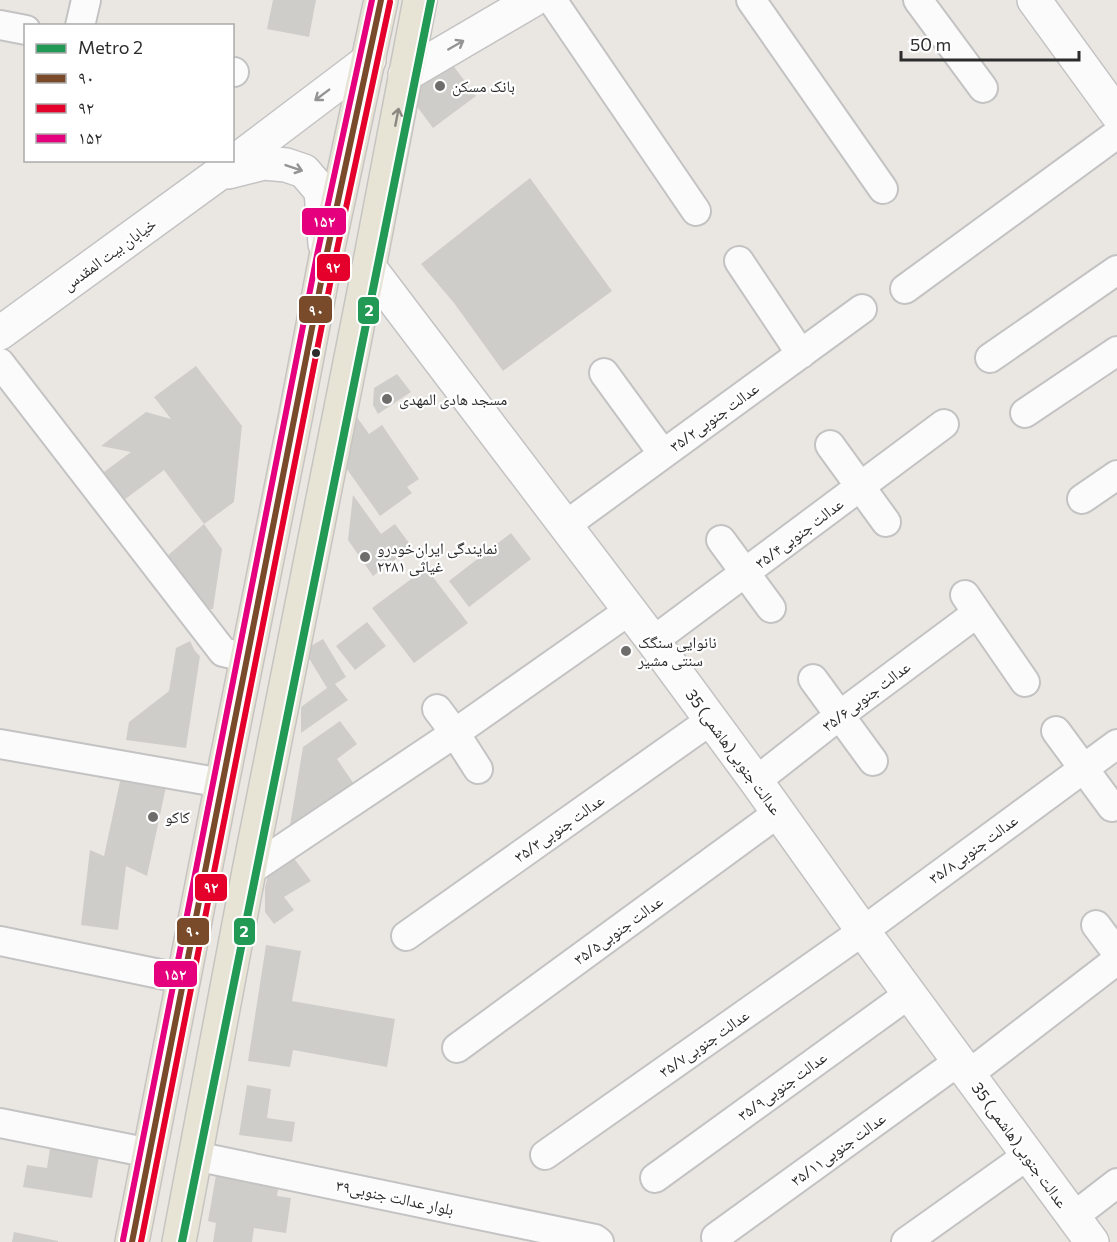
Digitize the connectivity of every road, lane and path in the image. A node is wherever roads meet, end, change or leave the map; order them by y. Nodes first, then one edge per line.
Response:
1 (86, 0) edge
2 (381, 0) edge
3 (420, 0) edge
4 (533, 0) edge
5 (552, 0) edge
6 (751, 0) edge
7 (918, 0) edge
8 (1035, 0) edge
9 (80, 24) edge
10 (0, 25) edge
11 (24, 30) edge
12 (369, 60) junction
13 (405, 75) junction
14 (983, 88) dead end
15 (1117, 114) edge
16 (1117, 134) edge
17 (217, 175) junction
18 (883, 189) dead end
19 (696, 211) dead end
20 (326, 256) junction
21 (739, 261) dead end
22 (369, 267) junction
23 (1117, 270) edge
24 (905, 289) dead end
25 (862, 309) dead end
26 (0, 333) edge
27 (1117, 351) edge
28 (801, 354) junction
29 (990, 358) dead end
30 (0, 363) edge
31 (604, 373) dead end
32 (1025, 413) dead end
33 (296, 414) junction
34 (339, 422) junction
35 (944, 424) dead end
36 (830, 445) dead end
37 (663, 454) junction
38 (1117, 475) edge
39 (860, 487) junction
40 (1082, 499) dead end
41 (886, 522) dead end
42 (566, 525) junction
43 (722, 540) dead end
44 (745, 573) junction
45 (771, 608) dead end
46 (630, 610) junction
47 (653, 641) junction
48 (248, 658) junction
49 (813, 678) dead end
50 (1025, 682) dead end
51 (437, 709) dead end
52 (840, 715) junction
53 (711, 720) junction
54 (1056, 731) dead end
55 (455, 733) junction
56 (0, 744) edge
57 (1117, 744) edge
58 (873, 761) dead end
59 (1084, 768) junction
60 (477, 769) dead end
61 (756, 781) junction
62 (222, 783) junction
63 (1112, 807) dead end
64 (778, 813) junction
65 (249, 871) junction
66 (1096, 925) dead end
67 (862, 931) junction
68 (406, 936) dead end
69 (0, 941) edge
70 (1117, 953) edge
71 (1117, 960) edge
72 (184, 979) junction
73 (909, 994) junction
74 (457, 1048) dead end
75 (964, 1068) junction
76 (0, 1123) edge
77 (150, 1153) junction
78 (546, 1155) dead end
79 (1028, 1155) junction
80 (195, 1156) junction
81 (655, 1178) dead end
82 (1117, 1184) edge
83 (1081, 1234) edge
84 (716, 1237) dead end
85 (597, 1240) edge
86 (132, 1242) edge
87 (179, 1242) edge
88 (906, 1242) edge

1 - 9 street
2 - 12 main road
3 - 13 main road
13 -> 4 street
5 - 19 street
6 - 18 street
7 - 14 street
8 - 15 street
10 - 11 street
12 -> 17 street, خیابان بیت المقدس
12 - 20 main road
22 -> 13 main road
16 - 24 street
17 -> 20 street
17 - 26 street, خیابان بیت المقدس
20 - 33 main road
21 - 28 street
22 - 34 main road
22 - 42 street, 35 عدالت جنوبی(هاشمی)
23 - 29 street
25 - 28 street, عدالت جنوبی۳۵/۲
27 - 32 street
28 - 37 street, عدالت جنوبی۳۵/۲
30 - 48 street
31 - 37 street
33 - 34 main road
33 - 48 main road
34 - 65 main road
35 - 39 street, عدالت جنوبی۳۵/۴
36 - 39 street
37 - 42 street, عدالت جنوبی۳۵/۲
38 - 40 street
39 - 41 street
39 - 44 street, عدالت جنوبی۳۵/۴
42 - 46 street, 35 عدالت جنوبی(هاشمی)
43 - 44 street
44 - 45 street
44 - 47 street, عدالت جنوبی۳۵/۴
46 - 47 street, 35 عدالت جنوبی(هاشمی)
46 - 55 street
47 - 53 street, 35 عدالت جنوبی(هاشمی)
48 - 62 main road
49 - 52 street
50 - 52 street, عدالت جنوبی۳۵/۶
51 - 55 street
52 - 58 street
52 - 61 street, عدالت جنوبی۳۵/۶
53 - 61 street, 35 عدالت جنوبی(هاشمی)
53 - 68 street, عدالت جنوبی۳۵/۳
54 - 59 street
55 - 60 street
55 - 65 street
56 - 62 street
57 - 59 street, عدالت جنوبی۳۵/۸
59 - 63 street
59 - 67 street, عدالت جنوبی۳۵/۸
61 - 64 street, 35 عدالت جنوبی(هاشمی)
62 - 72 main road
64 - 67 street, 35 عدالت جنوبی(هاشمی)
64 - 74 street, عدالت جنوبی۳۵/۵
65 - 80 main road
66 - 70 street
67 - 73 street, 35 عدالت جنوبی(هاشمی)
67 - 78 street, عدالت جنوبی۳۵/۷
69 - 72 street
71 - 75 street, عدالت جنوبی۳۵/۱۱
72 - 77 main road
73 - 75 street, 35 عدالت جنوبی(هاشمی)
73 - 81 street, عدالت جنوبی۳۵/۹
75 - 79 street, 35 عدالت جنوبی(هاشمی)
75 - 84 street, عدالت جنوبی۳۵/۱۱
76 - 77 street
77 - 86 main road
79 - 83 street, 35 عدالت جنوبی(هاشمی)
79 - 88 street
80 - 85 street, ۳۹بلوار عدالت جنوبی
80 - 87 main road
82 - 83 street

